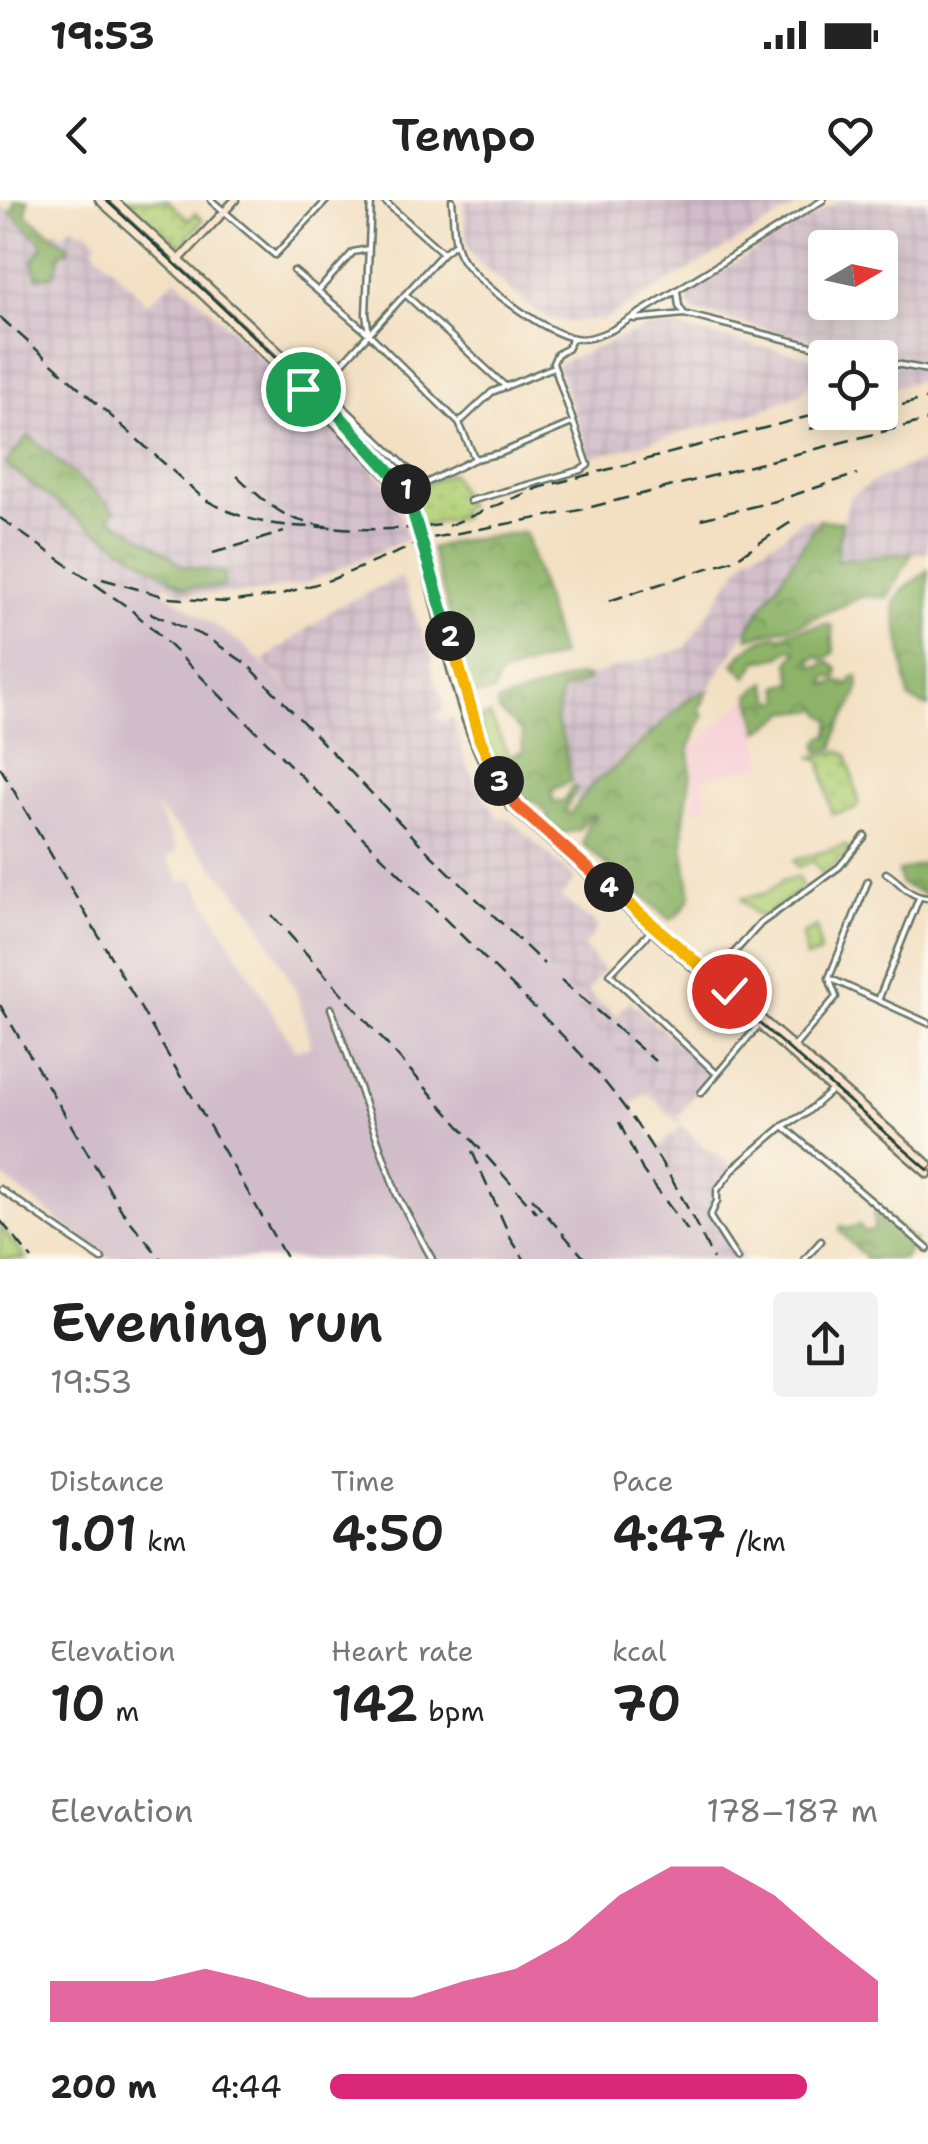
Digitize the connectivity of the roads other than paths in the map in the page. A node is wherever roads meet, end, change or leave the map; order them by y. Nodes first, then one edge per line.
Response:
1 (99, 200) edge
2 (114, 200) edge
3 (211, 200) edge
4 (235, 200) edge
5 (327, 200) edge
6 (371, 200) edge
7 (383, 200) edge
8 (452, 200) edge
9 (823, 200) edge
10 (224, 212) junction
11 (456, 243) junction
12 (368, 249) junction
13 (443, 252) junction
14 (180, 259) junction
15 (173, 266) junction
16 (294, 271) dead end
17 (677, 290) junction
18 (318, 291) junction
19 (405, 294) junction
20 (684, 314) junction
21 (629, 320) junction
22 (369, 334) junction
23 (574, 338) junction
24 (808, 345) edge
25 (898, 365) edge
26 (554, 368) junction
27 (925, 370) edge
28 (506, 387) junction
29 (316, 391) junction
30 (459, 423) junction
31 (572, 423) junction
32 (475, 459) junction
33 (470, 501) dead end
34 (429, 572) junction
35 (864, 836) dead end
36 (886, 873) dead end
37 (868, 881) dead end
38 (919, 898) junction
39 (928, 898) edge
40 (650, 932) junction
41 (712, 977) junction
42 (829, 978) junction
43 (879, 998) junction
44 (331, 1008) dead end
45 (928, 1023) edge
46 (758, 1026) junction
47 (794, 1046) junction
48 (717, 1074) junction
49 (831, 1090) junction
50 (701, 1093) dead end
51 (783, 1126) junction
52 (928, 1164) edge
53 (928, 1174) edge
54 (0, 1188) edge
55 (821, 1241) dead end
56 (928, 1249) edge
57 (102, 1259) edge
58 (432, 1259) edge
59 (737, 1259) edge
60 (806, 1259) edge

1 - 15 street
2 - 14 street
3 - 10 street
4 - 10 street
5 - 10 street
6 - 12 street
7 - 13 street
8 - 11 street
9 - 17 street
10 - 14 street
11 - 13 street
11 - 23 street
12 - 18 street
12 - 22 street
13 - 19 street
14 - 15 street
14 - 29 street
15 - 29 street
16 - 18 street
17 - 20 street
17 - 21 street
18 - 22 street
19 - 22 street
19 - 28 street
20 - 21 street
20 - 24 street
21 - 23 street
22 - 29 street
22 - 30 street
23 - 26 street
25 - 27 street
26 - 28 street
26 - 31 street
28 - 30 street
29 - 32 street
29 - 34 street, bridge
30 - 32 street
31 - 32 street
31 - 33 street
34 - 40 street
34 - 41 street
35 - 41 street
36 - 38 street
37 - 42 street
38 - 39 street
38 - 43 street
40 - 46 street
40 - 48 street
41 - 47 street
42 - 43 street
42 - 47 street
43 - 45 street
44 - 58 street
46 - 48 street
46 - 49 street
47 - 52 street
48 - 50 street
49 - 51 street
49 - 53 street
51 - 56 street
51 - 59 street
54 - 57 street
55 - 60 street

